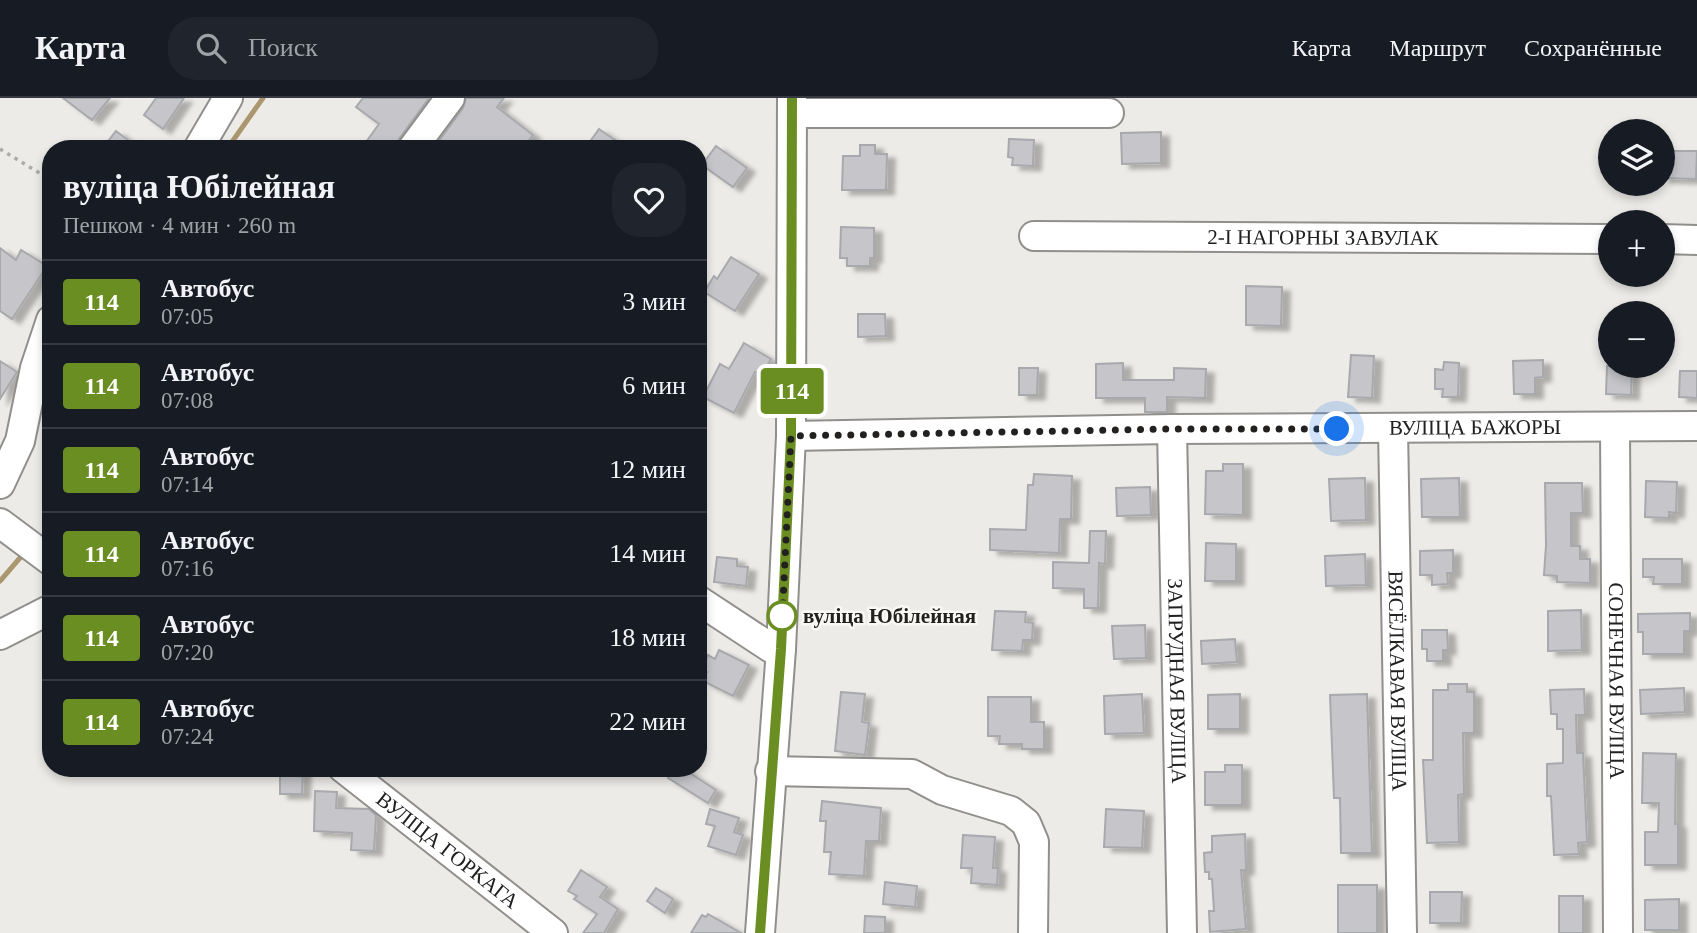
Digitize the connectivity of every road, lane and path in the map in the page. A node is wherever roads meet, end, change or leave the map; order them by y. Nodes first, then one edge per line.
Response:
1 (228, 98) edge
2 (450, 98) edge
3 (792, 106) edge
4 (1109, 113) dead end
5 (203, 140) edge
6 (419, 140) edge
7 (0, 149) edge
8 (42, 175) edge
9 (1034, 236) dead end
10 (1598, 239) edge
11 (1675, 240) edge
12 (1697, 240) edge
13 (42, 347) edge
14 (1697, 426) edge
15 (1615, 427) junction
16 (1172, 429) junction
17 (1393, 429) junction
18 (791, 436) junction
19 (0, 484) edge
20 (0, 523) edge
21 (42, 554) edge
22 (707, 606) edge
23 (42, 613) edge
24 (0, 635) edge
25 (781, 649) junction
26 (770, 771) junction
27 (355, 777) edge
28 (554, 933) edge
29 (760, 933) edge
30 (1033, 933) edge
31 (1182, 933) edge
32 (1402, 933) edge
33 (1618, 933) edge

1 - 5 street
2 - 6 street
3 - 4 street
3 - 18 street
7 - 8 path
9 - 10 street, 2-І НАГОРНЫ ЗАВУЛАК
11 - 12 street
13 - 19 street
14 - 15 street, ВУЛІЦА БАЖОРЫ
15 - 17 street, ВУЛІЦА БАЖОРЫ
15 - 33 street, СОНЕЧНАЯ ВУЛІЦА
16 - 17 street, ВУЛІЦА БАЖОРЫ
16 - 18 street, ВУЛІЦА БАЖОРЫ
16 - 31 street, ЗАПРУДНАЯ ВУЛІЦА
17 - 32 street, ВЯСЁЛКАВАЯ ВУЛІЦА
18 - 25 street
20 - 21 street
22 - 25 street
23 - 24 street
25 - 26 street
26 - 29 street
26 - 30 street
27 - 28 street, ВУЛІЦА ГОРКАГА

